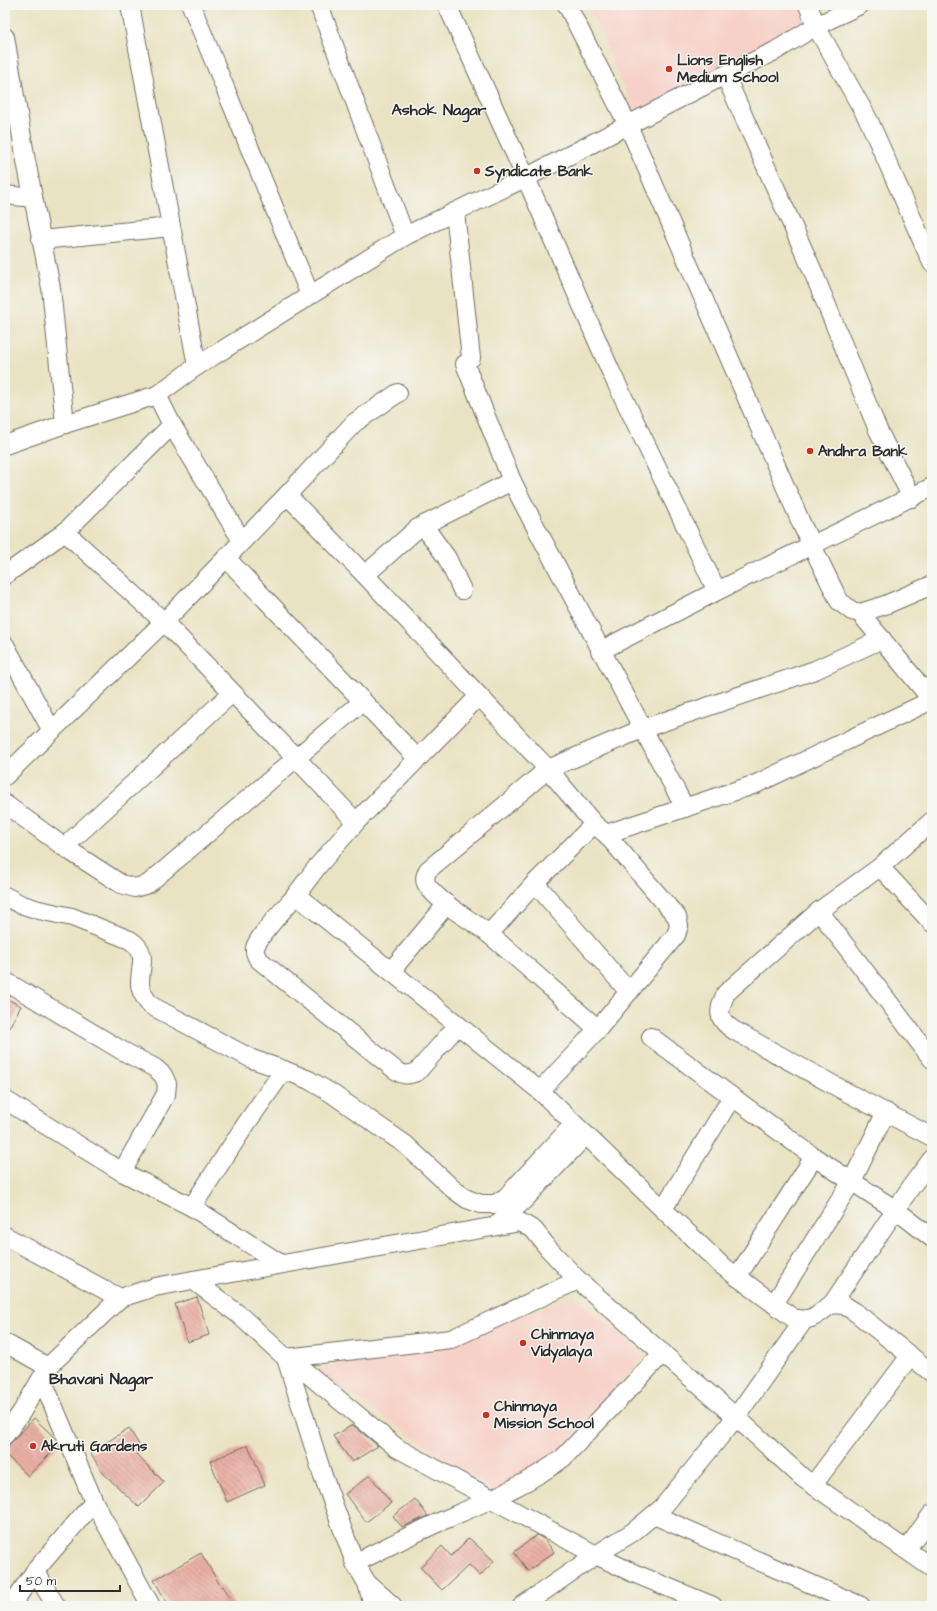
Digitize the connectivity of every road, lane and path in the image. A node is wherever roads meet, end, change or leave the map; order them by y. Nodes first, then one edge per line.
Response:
1 (130, 5) edge
2 (191, 5) edge
3 (319, 5) edge
4 (447, 5) edge
5 (567, 5) edge
6 (808, 5) edge
7 (860, 5) edge
8 (816, 26) junction
9 (5, 37) edge
10 (7, 69) edge
11 (726, 75) junction
12 (628, 125) junction
13 (526, 178) junction
14 (5, 195) edge
15 (33, 198) junction
16 (455, 212) junction
17 (171, 227) junction
18 (406, 236) junction
19 (41, 240) junction
20 (932, 263) edge
21 (310, 295) junction
22 (197, 366) junction
23 (398, 393) dead end
24 (157, 395) junction
25 (65, 424) junction
26 (172, 425) junction
27 (5, 445) edge
28 (512, 481) junction
29 (932, 487) edge
30 (287, 495) junction
31 (912, 498) junction
32 (423, 525) junction
33 (64, 532) junction
34 (242, 541) junction
35 (812, 546) junction
36 (226, 558) junction
37 (5, 575) edge
38 (366, 575) junction
39 (932, 585) edge
40 (462, 590) dead end
41 (717, 591) junction
42 (860, 613) junction
43 (164, 622) junction
44 (882, 640) junction
45 (5, 645) edge
46 (600, 650) junction
47 (232, 693) junction
48 (479, 696) junction
49 (932, 700) edge
50 (362, 702) junction
51 (642, 729) junction
52 (52, 732) junction
53 (296, 758) junction
54 (418, 759) junction
55 (548, 769) junction
56 (5, 776) edge
57 (5, 804) edge
58 (685, 808) junction
59 (932, 821) edge
60 (356, 822) junction
61 (600, 829) junction
62 (64, 847) junction
63 (880, 867) junction
64 (535, 883) junction
65 (296, 895) junction
66 (5, 896) edge
67 (447, 904) junction
68 (819, 911) junction
69 (932, 923) edge
70 (489, 934) junction
71 (391, 971) junction
72 (5, 981) edge
73 (629, 992) junction
74 (458, 1025) junction
75 (598, 1029) junction
76 (651, 1037) dead end
77 (932, 1059) edge
78 (284, 1070) junction
79 (540, 1091) junction
80 (732, 1097) junction
81 (5, 1100) edge
82 (886, 1112) junction
83 (580, 1129) junction
84 (932, 1137) edge
85 (814, 1157) junction
86 (932, 1159) edge
87 (122, 1172) junction
88 (852, 1181) junction
89 (192, 1207) junction
90 (663, 1209) junction
91 (896, 1210) junction
92 (494, 1226) junction
93 (5, 1236) edge
94 (932, 1238) edge
95 (281, 1264) junction
96 (737, 1276) junction
97 (193, 1280) junction
98 (578, 1280) junction
99 (120, 1298) junction
100 (774, 1304) junction
101 (832, 1304) junction
102 (804, 1320) junction
103 (5, 1343) edge
104 (664, 1353) junction
105 (910, 1356) junction
106 (286, 1358) junction
107 (45, 1373) junction
108 (932, 1373) edge
109 (736, 1417) junction
110 (5, 1435) edge
111 (813, 1485) junction
112 (490, 1499) junction
113 (94, 1502) junction
114 (932, 1514) edge
115 (654, 1515) junction
116 (906, 1550) junction
117 (596, 1555) junction
118 (355, 1563) junction
119 (932, 1568) edge
120 (36, 1571) junction
121 (367, 1583) junction
122 (11, 1606) edge
123 (56, 1606) edge
124 (152, 1606) edge
125 (373, 1606) edge
126 (393, 1606) edge
127 (522, 1606) edge
128 (713, 1606) edge
129 (861, 1606) edge

1 - 17 street
2 - 21 street
3 - 18 street
4 - 13 street
5 - 12 street
6 - 8 street
7 - 8 street
8 - 11 street
8 - 20 street
9 - 10 street
10 - 15 street
11 - 12 street
11 - 31 street
12 - 13 street
12 - 35 street
13 - 16 street
13 - 41 street
14 - 15 street
15 - 19 street
16 - 18 street
16 - 28 street
17 - 19 street
17 - 22 street
18 - 21 street
19 - 25 street
21 - 22 street
22 - 24 street
23 - 30 street
24 - 25 street
24 - 26 street
25 - 27 street
26 - 33 street
26 - 34 street
28 - 32 street
28 - 46 street
29 - 31 street
30 - 34 street
30 - 38 street
31 - 35 street
32 - 38 street
32 - 40 street
33 - 37 street
33 - 43 street
34 - 36 street
35 - 41 street
35 - 42 street
36 - 43 street
36 - 50 street
38 - 48 street
39 - 42 street
41 - 46 street
42 - 44 street
43 - 47 street
43 - 52 street
44 - 49 street
44 - 51 street
45 - 52 street
46 - 51 street
47 - 53 street
47 - 62 street
48 - 54 street
48 - 55 street
49 - 58 street
50 - 53 street
50 - 54 street
51 - 55 street
51 - 58 street
52 - 56 street
53 - 60 street
53 - 62 street
54 - 60 street
55 - 61 street
55 - 67 street
57 - 62 street
58 - 61 street
59 - 63 street
60 - 65 street
61 - 64 street
61 - 73 street
63 - 68 street
63 - 69 street
64 - 70 street
64 - 73 street
65 - 71 street
65 - 74 street
66 - 78 street
67 - 70 street
67 - 71 street
68 - 77 street
68 - 82 street
70 - 75 street
71 - 74 street
72 - 87 street
73 - 75 street
74 - 79 street
75 - 79 street
76 - 80 street
78 - 83 street
78 - 89 street
79 - 83 street
80 - 85 street
80 - 90 street
81 - 87 street
82 - 84 street
82 - 88 street
83 - 90 street
83 - 92 street
85 - 88 street
85 - 96 street
86 - 91 street
87 - 89 street
88 - 91 street
88 - 100 street
89 - 95 street
90 - 96 street
91 - 94 street
91 - 101 street
92 - 95 street
92 - 98 street
93 - 99 street
95 - 97 street
96 - 100 street
97 - 99 street
97 - 106 street
98 - 104 street
98 - 106 street
99 - 107 street
100 - 102 street
101 - 102 street
101 - 105 street
102 - 109 street
103 - 107 street
104 - 109 street
104 - 112 street
105 - 108 street
105 - 111 street
106 - 112 street
106 - 118 street
107 - 110 street
107 - 113 street
109 - 111 street
109 - 115 street
111 - 116 street
112 - 117 street
112 - 118 street
113 - 120 street
113 - 124 street
114 - 116 street
115 - 117 street
115 - 129 street
116 - 119 street
117 - 127 street
117 - 128 street
118 - 121 street
120 - 122 street
120 - 123 street
121 - 125 street
121 - 126 street

